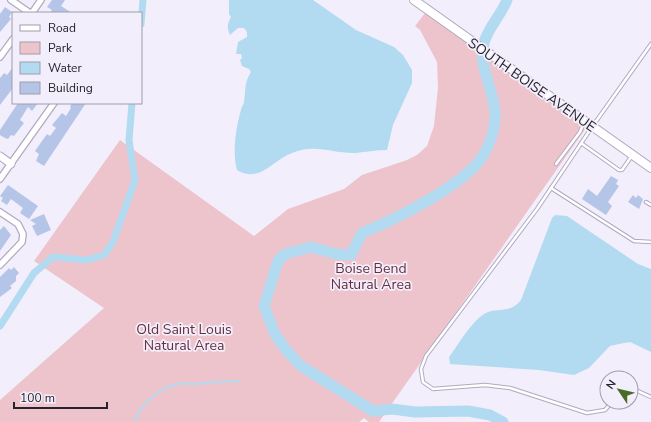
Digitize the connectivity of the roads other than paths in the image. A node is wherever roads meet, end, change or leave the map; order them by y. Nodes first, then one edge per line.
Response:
1 (11, 0) edge
2 (41, 0) edge
3 (414, 0) edge
4 (29, 12) edge
5 (32, 12) edge
6 (12, 40) edge
7 (651, 44) edge
8 (0, 57) edge
9 (53, 104) edge
10 (584, 122) junction
11 (592, 127) junction
12 (581, 144) junction
13 (632, 155) junction
14 (0, 156) edge
15 (11, 164) junction
16 (556, 164) dead end
17 (651, 168) edge
18 (0, 179) edge
19 (551, 188) junction
20 (646, 202) dead end
21 (651, 205) edge
22 (0, 212) edge
23 (651, 242) edge
24 (0, 265) edge
25 (639, 392) edge
26 (651, 397) edge
27 (605, 410) edge

1 - 4 street
2 - 5 street
3 - 10 main road, SOUTH BOISE AVENUE
6 - 8 street
7 - 11 lane
9 - 15 street
10 - 11 main road, SOUTH BOISE AVENUE
10 - 16 lane
11 - 12 lane
11 - 13 main road, SOUTH BOISE AVENUE
12 - 13 lane
12 - 19 lane
13 - 17 main road, SOUTH BOISE AVENUE
14 - 15 street
15 - 18 street
19 - 23 lane
19 - 27 lane
20 - 21 lane
22 - 24 street
25 - 26 lane

